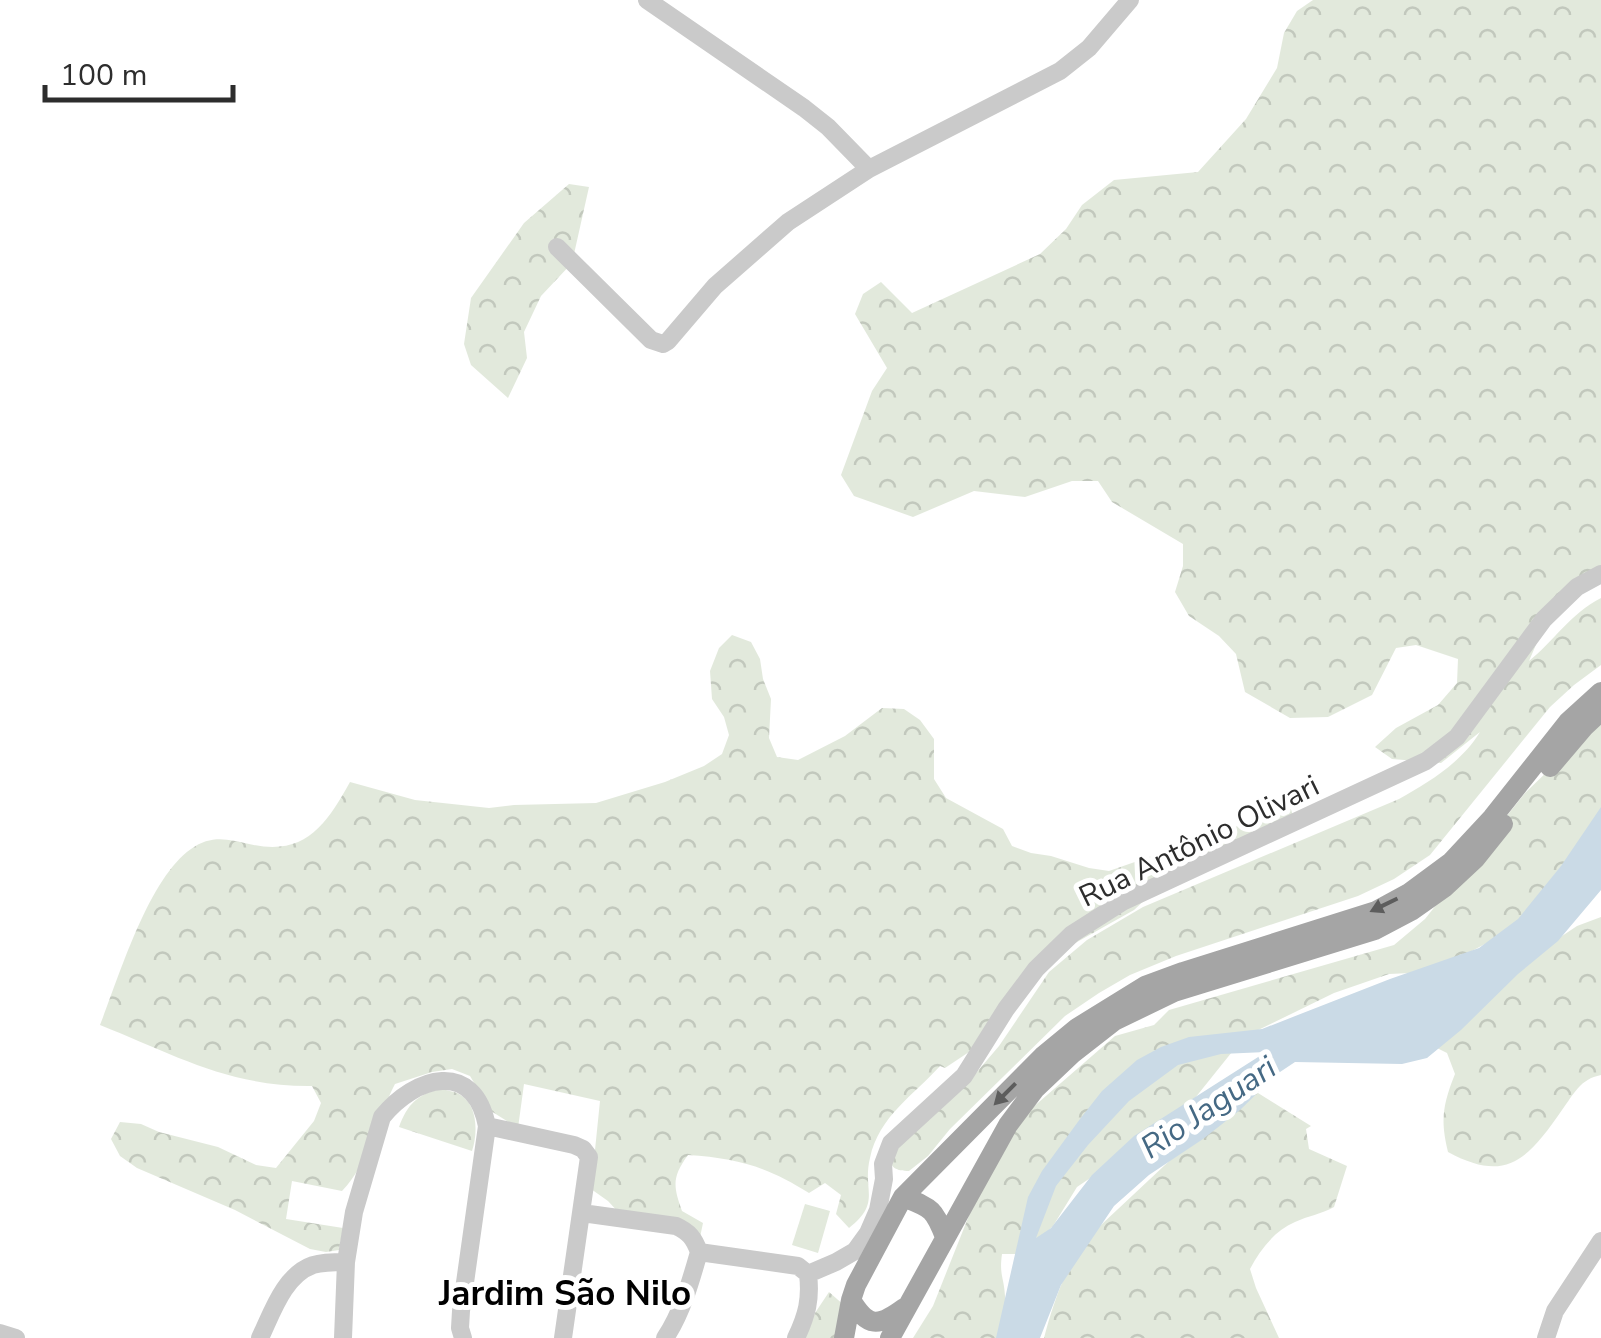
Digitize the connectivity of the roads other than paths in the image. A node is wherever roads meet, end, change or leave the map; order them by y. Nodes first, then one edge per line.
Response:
1 (647, 0) edge
2 (1130, 0) edge
3 (870, 169) junction
4 (557, 247) dead end
5 (1601, 574) edge
6 (1601, 692) edge
7 (1601, 711) edge
8 (487, 1126) junction
9 (884, 1180) junction
10 (903, 1197) junction
11 (582, 1213) junction
12 (945, 1237) junction
13 (1601, 1241) edge
14 (699, 1252) junction
15 (346, 1262) junction
16 (808, 1274) junction
17 (851, 1300) junction
18 (906, 1307) junction
19 (0, 1333) edge
20 (16, 1338) edge
21 (260, 1338) edge
22 (343, 1338) edge
23 (462, 1338) edge
24 (562, 1338) edge
25 (666, 1338) edge
26 (796, 1338) edge
27 (844, 1338) edge
28 (890, 1338) edge
29 (1546, 1338) edge

1 - 3 street
2 - 3 street
3 - 4 street
5 - 9 street, Rua Antônio Olivari
6 -> 10 main road
7 - 12 main road
8 - 11 street
8 - 15 street
8 - 23 street
9 - 10 street
9 - 16 street, Rua Antônio Olivari
10 - 12 main road
10 - 17 main road
11 - 14 street
11 - 24 street
12 - 18 main road
13 - 29 street
14 - 16 street
14 - 25 street
15 - 21 street
15 - 22 street
16 - 26 street
17 - 18 main road
17 - 27 main road
18 - 28 main road
19 - 20 street

